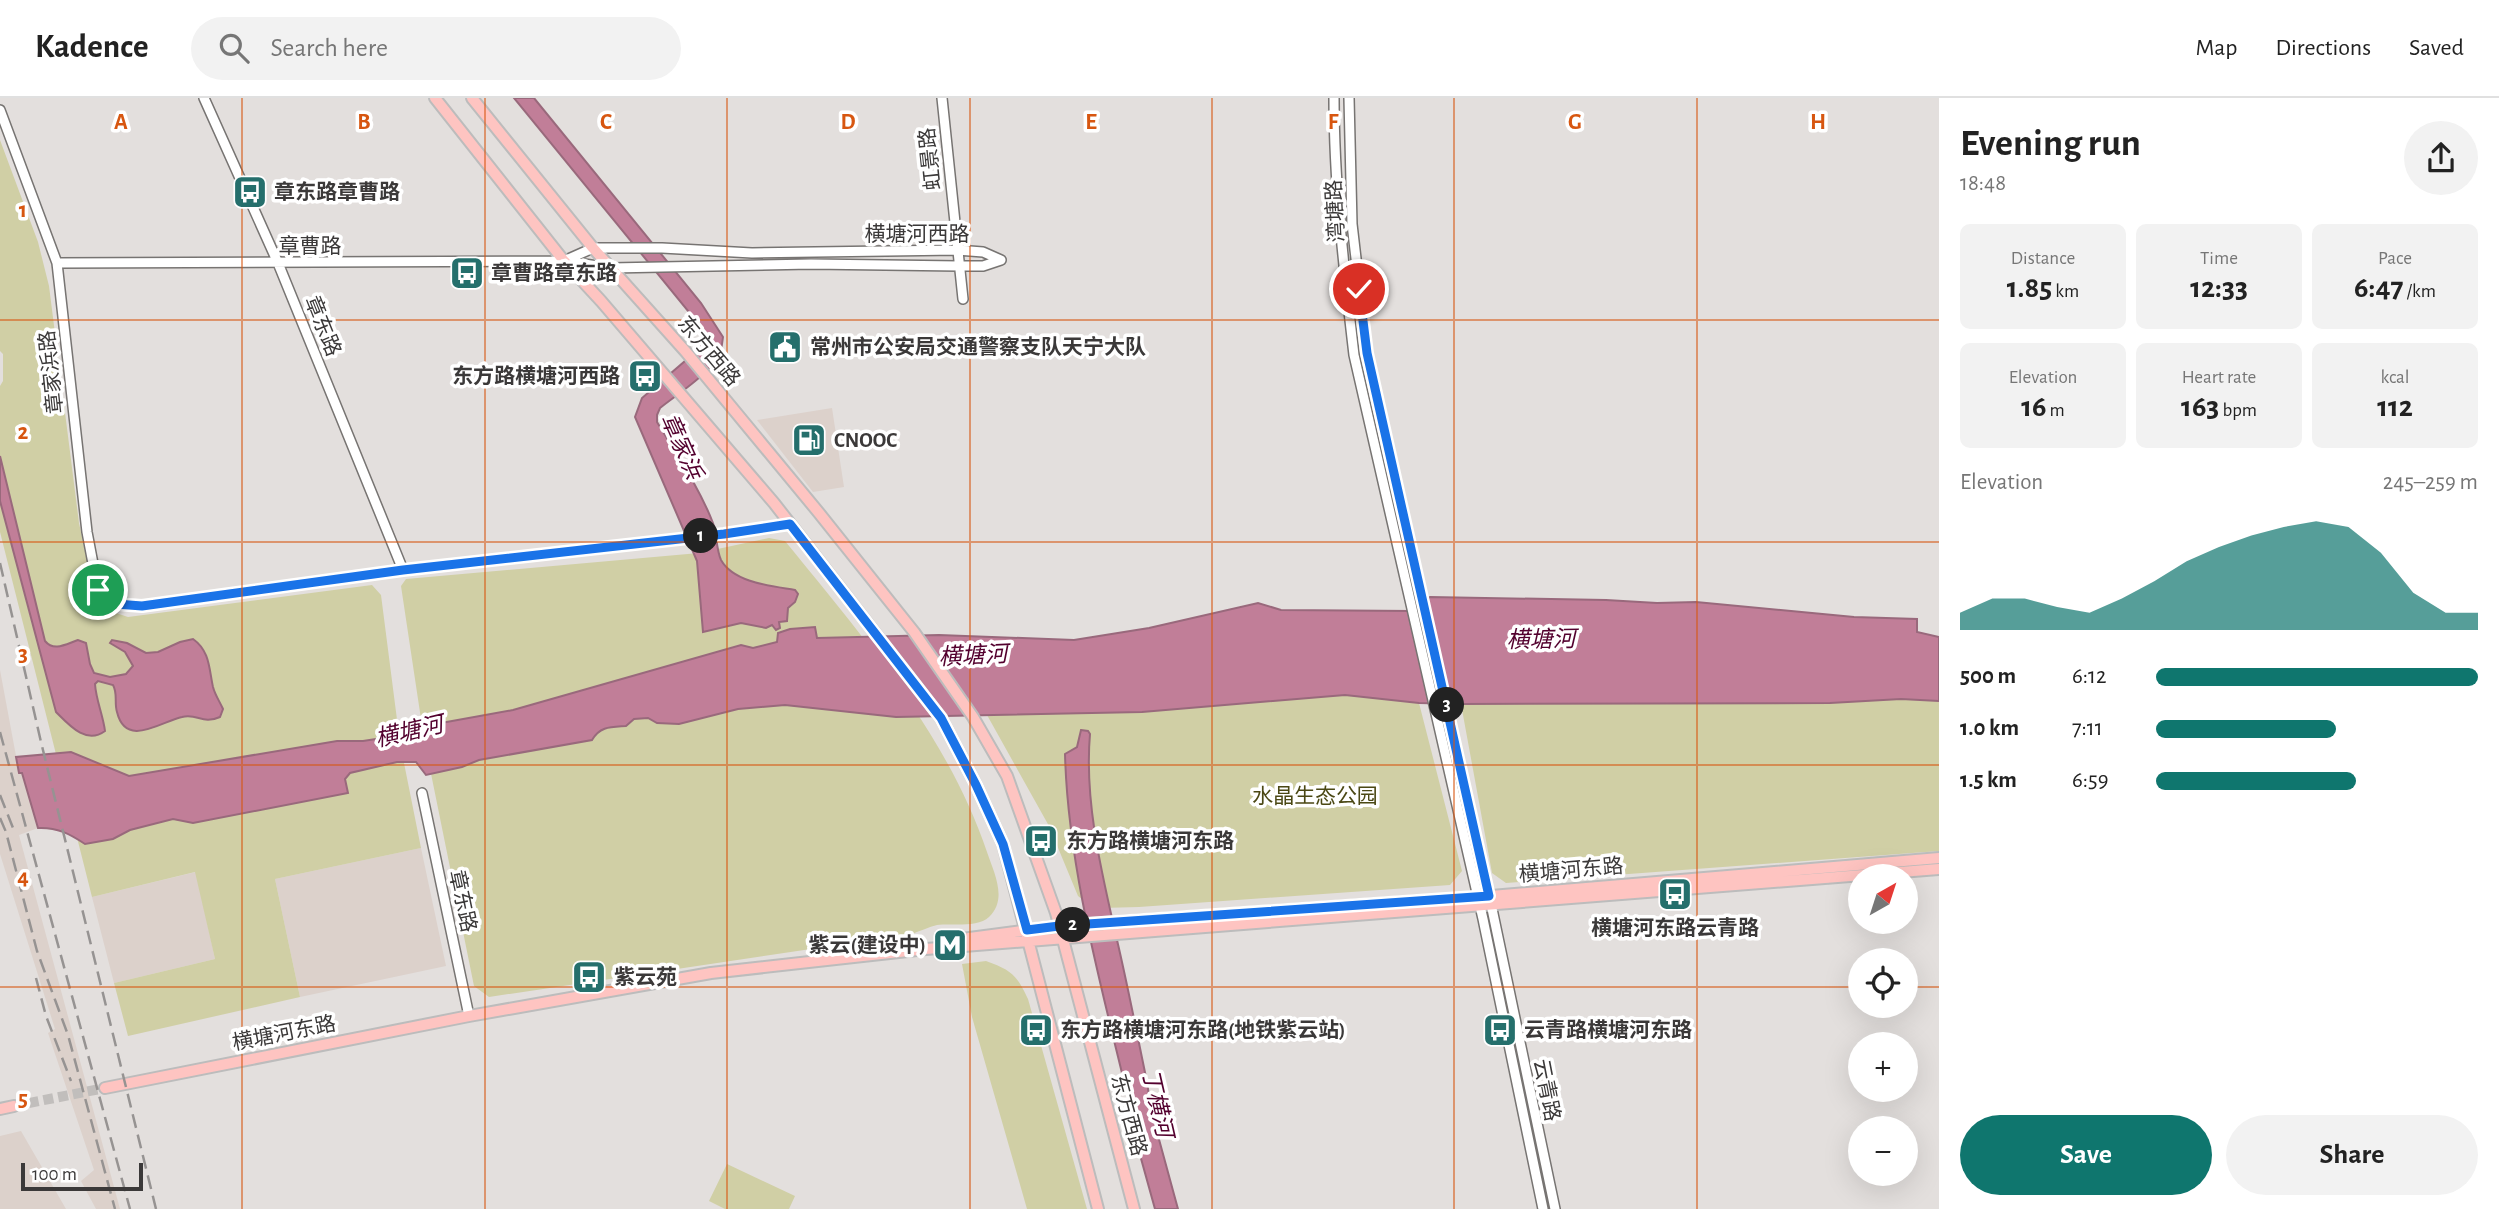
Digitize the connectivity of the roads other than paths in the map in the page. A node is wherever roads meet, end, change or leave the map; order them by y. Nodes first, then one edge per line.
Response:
1 (204, 98) edge
2 (435, 98) edge
3 (472, 98) edge
4 (943, 98) edge
5 (1334, 98) edge
6 (1349, 98) edge
7 (0, 110) edge
8 (593, 248) junction
9 (957, 250) junction
10 (564, 261) junction
11 (57, 262) junction
12 (278, 264) junction
13 (959, 266) junction
14 (611, 268) junction
15 (963, 299) dead end
16 (790, 524) junction
17 (403, 570) junction
18 (422, 793) dead end
19 (1939, 858) edge
20 (1939, 869) edge
21 (1484, 900) junction
22 (1061, 932) junction
23 (1028, 935) junction
24 (469, 1016) junction
25 (105, 1088) tunnel mouth
26 (14, 1106) tunnel mouth
27 (0, 1109) edge
28 (1098, 1209) edge
29 (1134, 1209) edge
30 (1543, 1209) edge
31 (1555, 1209) edge

1 - 12 street, 章东路
2 - 10 main road
3 - 8 main road, 东方西路
4 - 9 street, 虹景路
5 - 21 street
6 - 21 street, 湾塘路
7 - 11 street, 章家浜路
8 - 9 street, 横塘河西路
8 - 10 street, 横塘河西路
8 - 14 main road, 东方西路
9 - 13 street, 虹景路
9 - 13 street, 横塘河西路
10 - 12 street, 章曹路
10 - 14 street, 横塘河西路
10 - 16 main road
11 - 12 street, 章曹路
11 - 17 street, 章家浜路
12 - 17 street, 章东路
13 - 14 street, 横塘河西路
13 - 15 street, 虹景路
14 - 22 main road, 东方西路
16 - 17 street
16 - 23 main road
18 - 24 street, 章东路
19 - 21 main road, 横塘河东路
20 - 21 main road, 横塘河东路
21 - 22 main road, 横塘河东路
21 - 30 street, 云青路
21 - 31 street, 云青路
22 - 23 main road, 横塘河东路
22 - 29 main road, 东方西路
23 - 24 main road, 横塘河东路
23 - 28 main road
24 - 25 main road, 横塘河东路
26 - 27 main road

